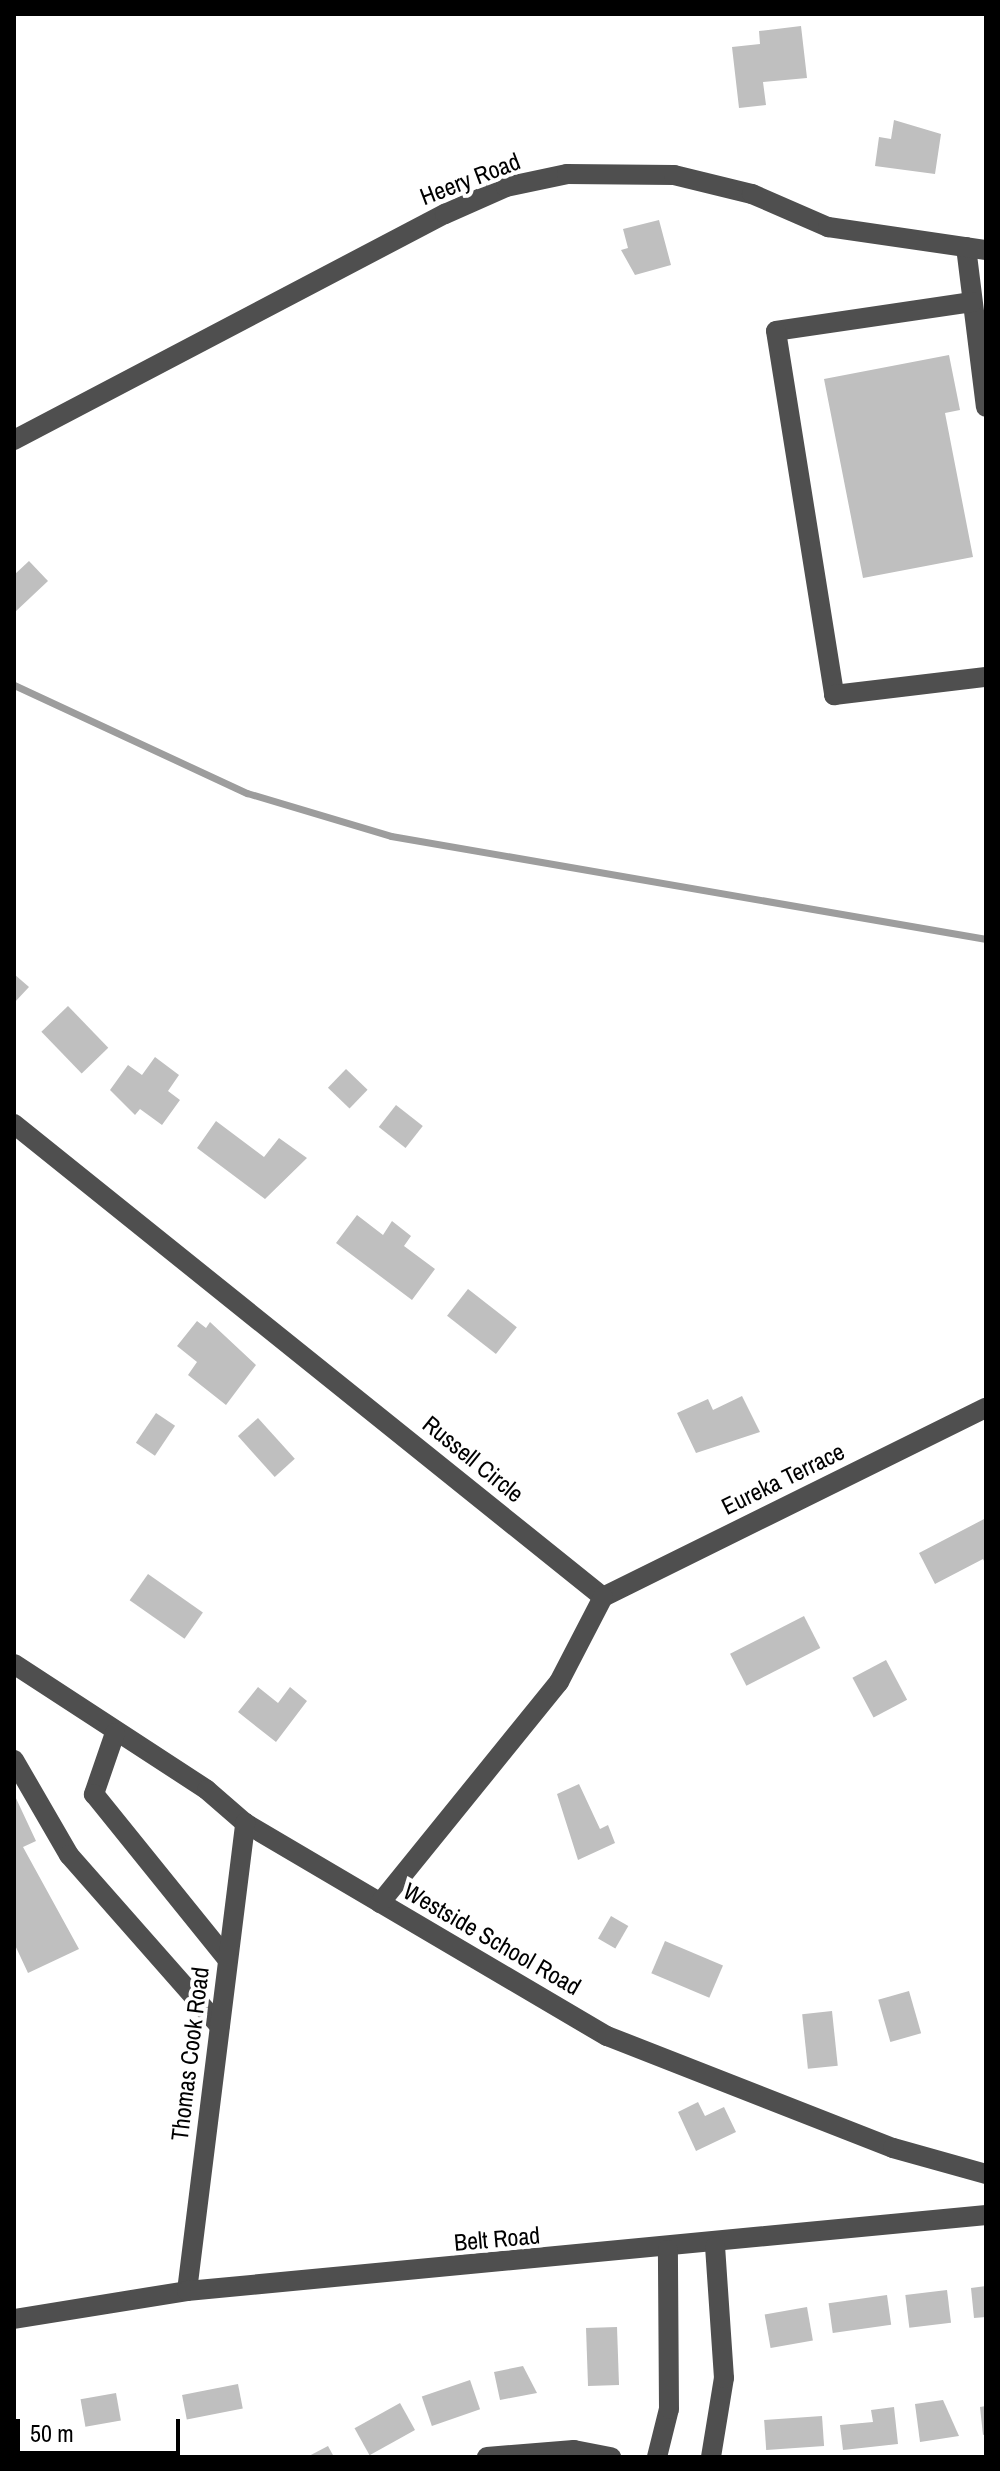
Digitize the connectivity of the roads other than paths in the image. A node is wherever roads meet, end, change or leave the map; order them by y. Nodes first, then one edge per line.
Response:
1 (976, 248) edge
2 (972, 302) junction
3 (986, 407) edge
4 (14, 440) edge
5 (986, 677) edge
6 (14, 1124) edge
7 (986, 1408) edge
8 (603, 1597) junction
9 (14, 1664) edge
10 (115, 1733) junction
11 (14, 1760) edge
12 (245, 1823) junction
13 (380, 1903) junction
14 (228, 1960) junction
15 (220, 2026) junction
16 (986, 2174) edge
17 (986, 2215) edge
18 (715, 2247) junction
19 (668, 2250) junction
20 (187, 2291) junction
21 (14, 2319) edge
22 (487, 2457) edge
23 (611, 2457) edge
24 (657, 2457) edge
25 (711, 2457) edge

1 - 2 street
1 - 4 street, Heery Road
2 - 3 street
2 - 5 street
6 - 8 street, Russell Circle
7 - 8 street, Eureka Terrace
8 - 13 street
9 - 10 street, Westside School Road
10 - 12 street, Westside School Road
10 - 14 street
11 - 15 street
12 - 13 street, Westside School Road
12 - 14 street, Thomas Cook Road
13 - 16 street, Westside School Road
14 - 15 street, Thomas Cook Road
15 - 20 street, Thomas Cook Road
17 - 18 street, Belt Road
18 - 19 street, Belt Road
18 - 25 street
19 - 20 street, Belt Road
19 - 24 street
20 - 21 street, Belt Road
22 - 23 street

